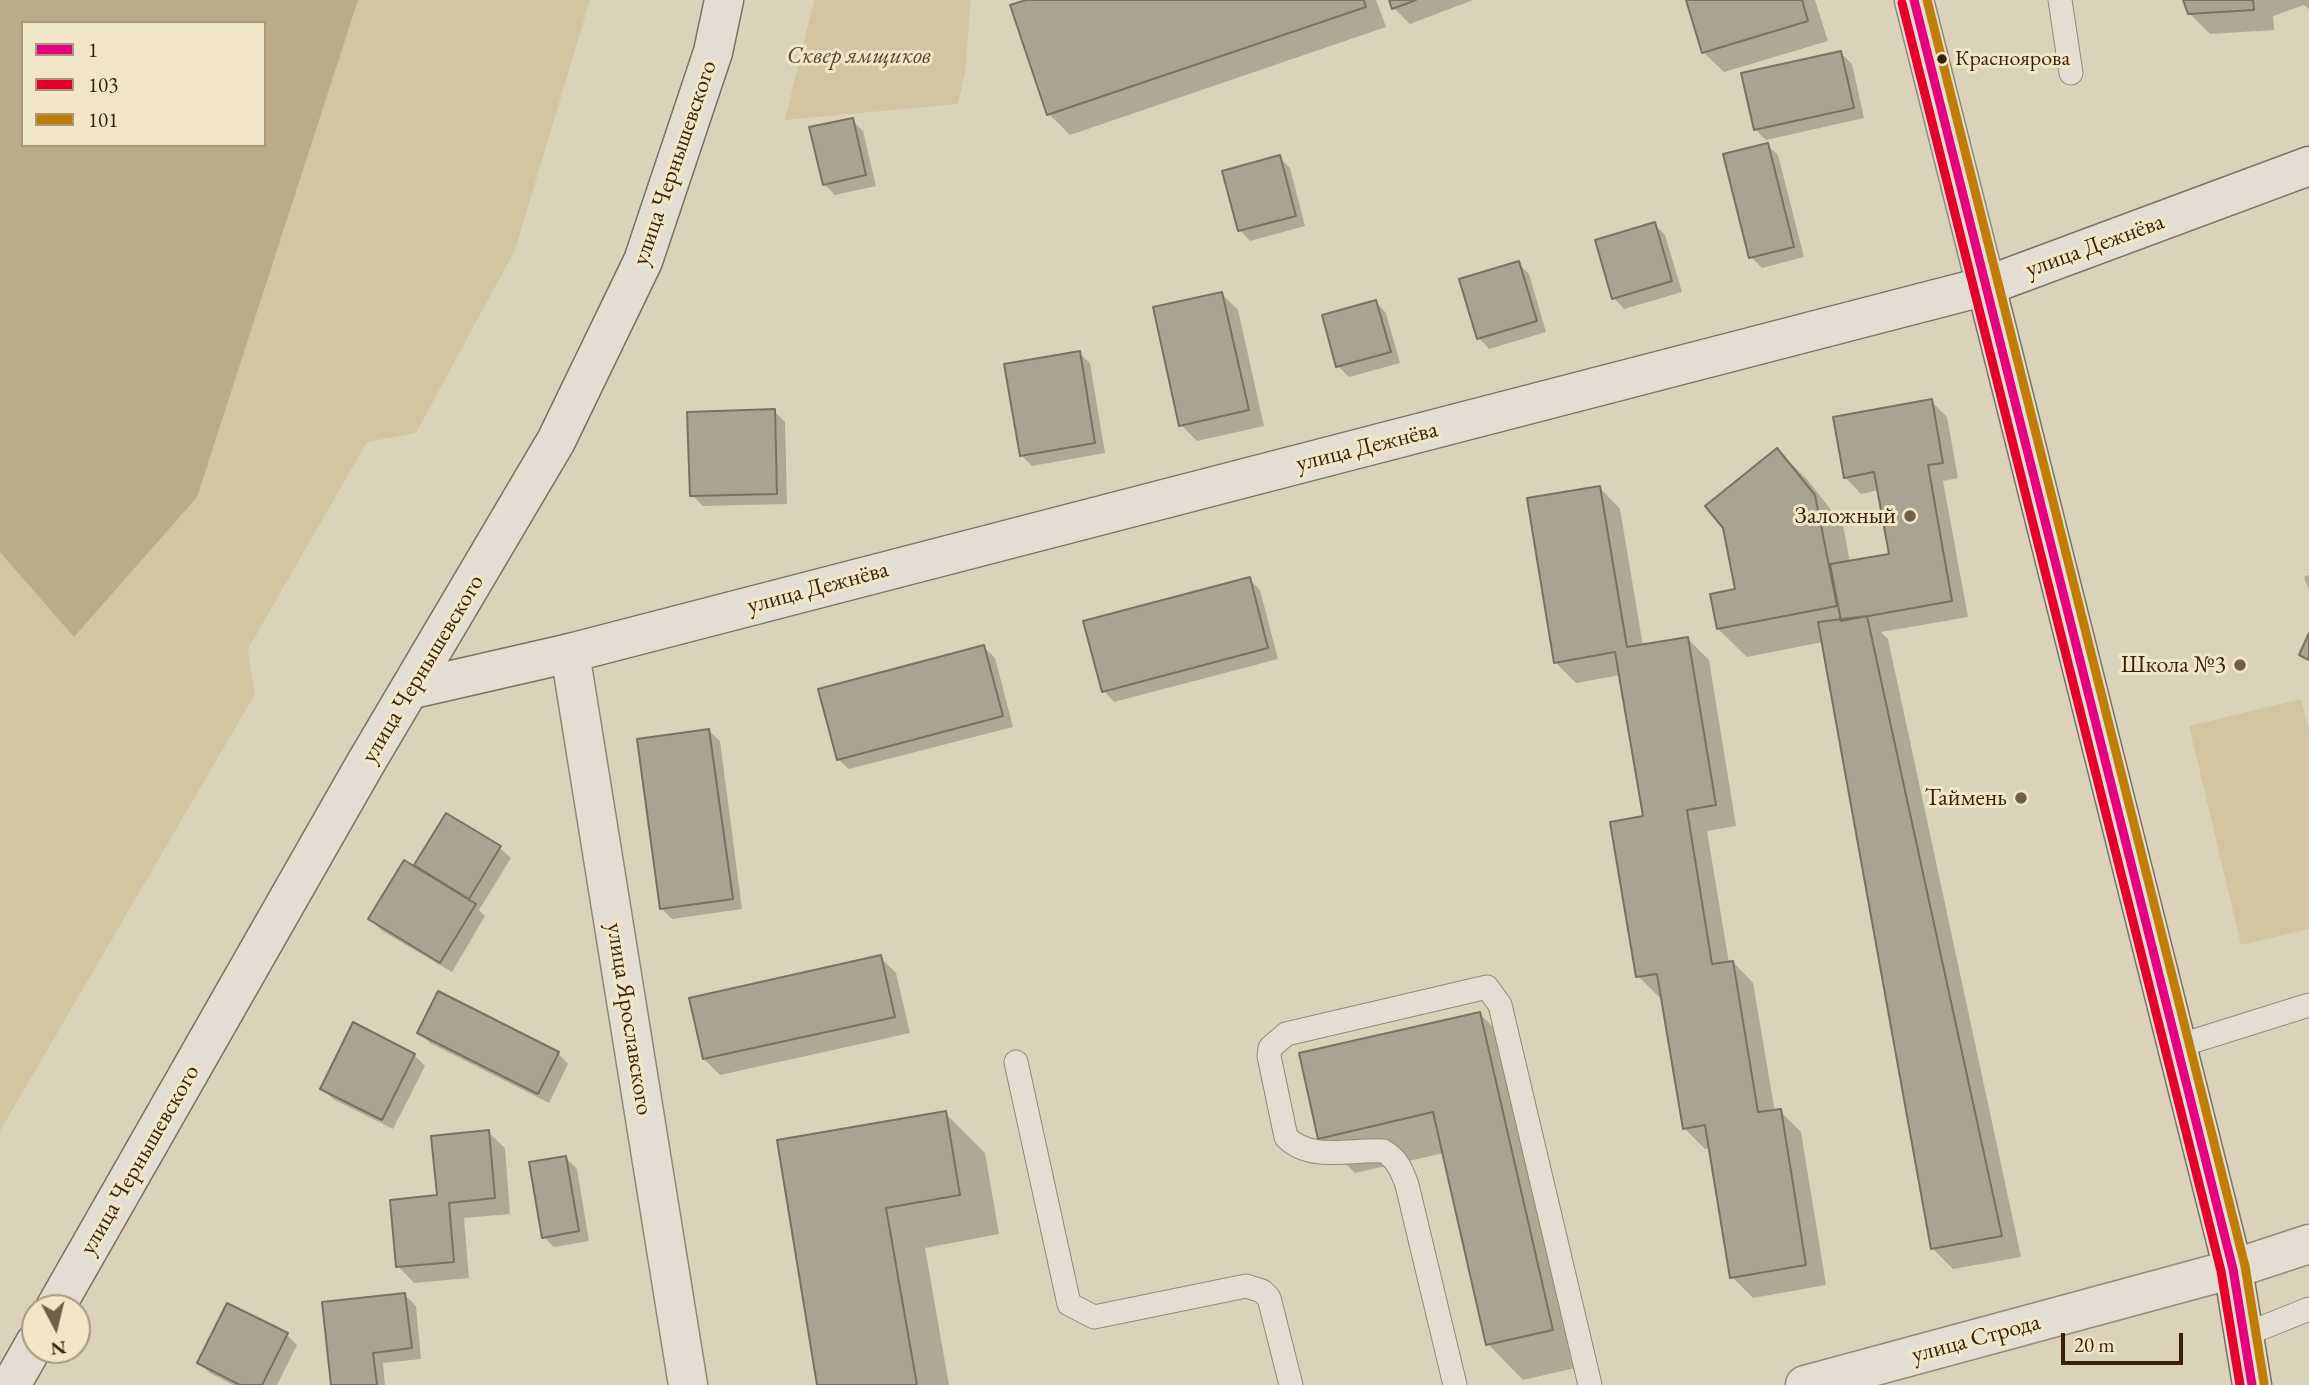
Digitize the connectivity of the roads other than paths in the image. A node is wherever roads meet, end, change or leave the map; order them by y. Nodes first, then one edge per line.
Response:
1 (724, 0) edge
2 (1914, 0) edge
3 (2060, 0) edge
4 (2071, 73) dead end
5 (2309, 166) edge
6 (1986, 286) junction
7 (570, 653) junction
8 (413, 688) junction
9 (2309, 1005) edge
10 (2178, 1046) junction
11 (1016, 1062) dead end
12 (2309, 1244) edge
13 (2233, 1269) junction
14 (63, 1294) edge
15 (2309, 1309) edge
16 (2244, 1335) junction
17 (23, 1364) edge
18 (11, 1385) edge
19 (688, 1385) edge
20 (1291, 1385) edge
21 (1455, 1385) edge
22 (1590, 1385) edge
23 (1805, 1385) edge
24 (2252, 1385) edge

1 - 8 main road, улица Чернышевского
2 - 6 main road
3 - 4 lane
5 - 6 main road, улица Дежнёва
6 - 7 main road, улица Дежнёва
6 - 10 main road
7 - 8 main road, улица Дежнёва
7 - 19 main road, улица Ярославского
8 - 14 main road, улица Чернышевского
9 - 10 lane
10 - 13 main road
11 - 20 lane
12 - 13 main road, улица Строда
13 - 16 main road
13 - 23 main road, улица Строда
15 - 16 lane
16 - 24 main road
17 - 18 main road
21 - 22 lane

